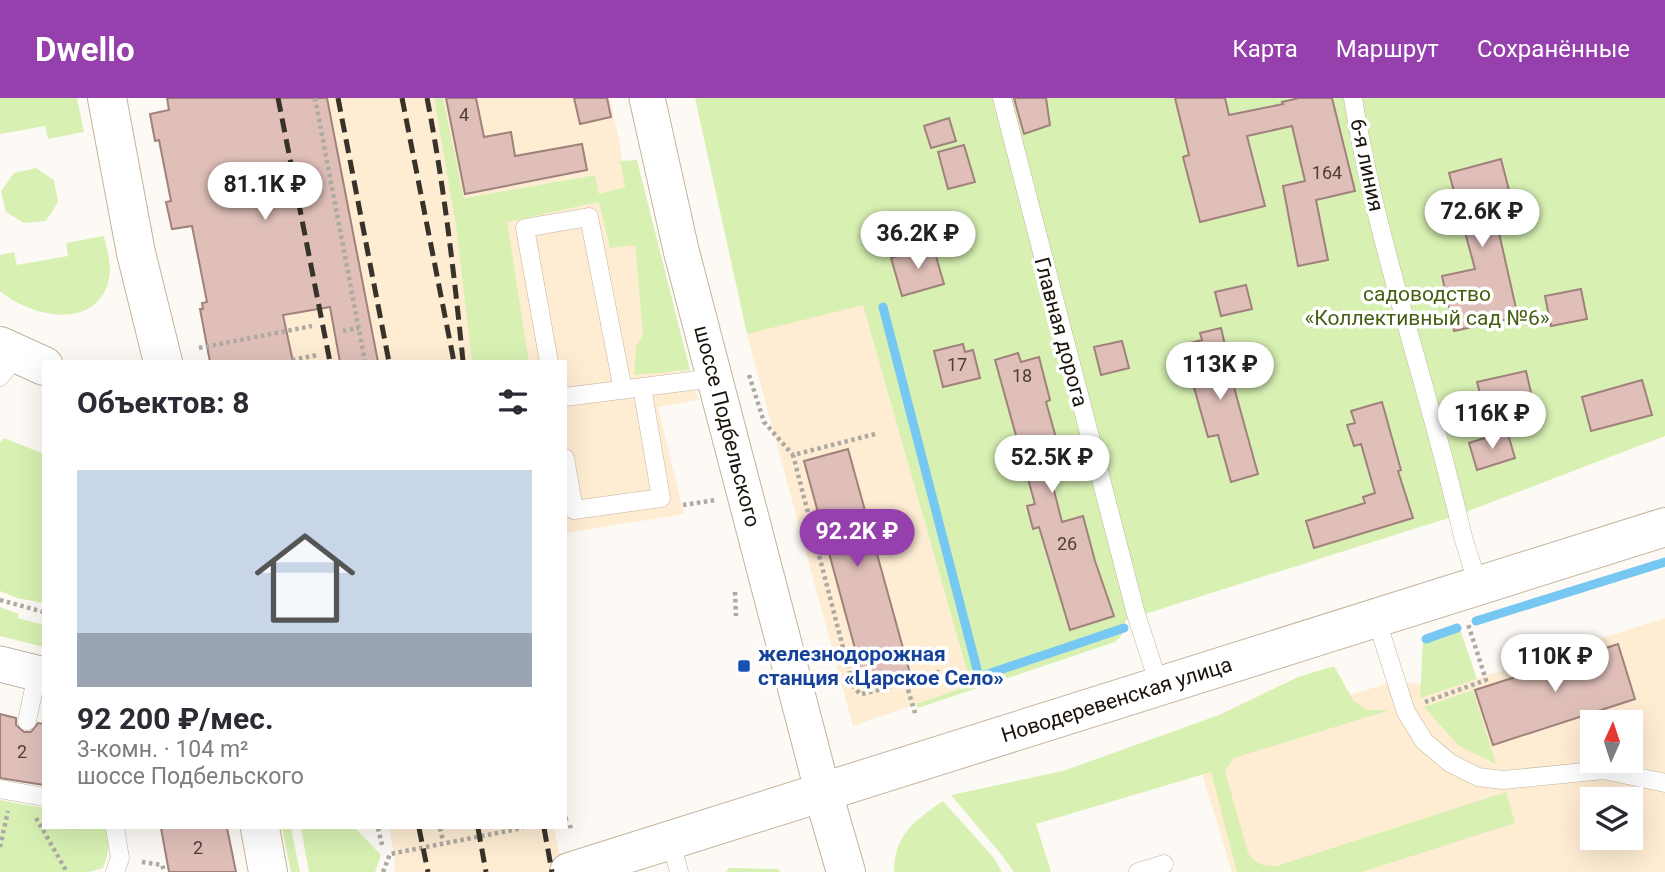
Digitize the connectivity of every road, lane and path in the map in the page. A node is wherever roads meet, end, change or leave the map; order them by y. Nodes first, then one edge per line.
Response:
1 (107, 98) edge
2 (315, 98) edge
3 (647, 98) edge
4 (1002, 98) edge
5 (1353, 98) edge
6 (312, 326) dead end
7 (359, 328) junction
8 (343, 331) dead end
9 (199, 348) dead end
10 (318, 355) dead end
11 (162, 360) edge
12 (292, 360) dead end
13 (365, 360) edge
14 (549, 360) edge
15 (748, 370) dead end
16 (714, 378) junction
17 (642, 387) junction
18 (623, 390) junction
19 (567, 397) edge
20 (875, 434) dead end
21 (793, 455) junction
22 (567, 470) edge
23 (1665, 527) edge
24 (0, 600) edge
25 (1472, 601) junction
26 (42, 611) edge
27 (1376, 618) junction
28 (0, 664) edge
29 (942, 671) dead end
30 (40, 674) edge
31 (906, 683) junction
32 (1159, 685) junction
33 (1426, 701) dead end
34 (916, 716) dead end
35 (27, 721) dead end
36 (1665, 783) edge
37 (10, 788) edge
38 (823, 793) junction
39 (38, 804) edge
40 (49, 829) edge
41 (115, 829) edge
42 (260, 829) edge
43 (378, 829) edge
44 (440, 829) edge
45 (518, 829) edge
46 (443, 841) dead end
47 (382, 845) dead end
48 (0, 848) edge
49 (675, 857) edge
50 (1164, 864) dead end
51 (67, 872) edge
52 (115, 872) edge
53 (268, 872) edge
54 (383, 872) edge
55 (569, 872) edge
56 (846, 872) edge
57 (1138, 872) edge

1 - 11 main road
2 - 7 path
3 - 16 street, шоссе Подбельского
4 - 32 lane, Главная дорога
5 - 25 lane, 6-я линия
6 - 9 path
7 - 8 path
7 - 13 path
10 - 12 path
14 - 18 lane
15 - 21 path
16 - 17 lane
16 - 38 street, шоссе Подбельского
17 - 18 lane
17 - 22 lane
18 - 19 lane
20 - 21 path
21 - 31 path
23 - 25 main road, Новодеревенская улица
24 - 26 path
25 - 27 main road, Новодеревенская улица
25 - 33 path
27 - 32 main road, Новодеревенская улица
27 - 36 lane
28 - 30 street
29 - 31 path
30 - 35 lane
31 - 34 path
32 - 38 main road, Новодеревенская улица
37 - 39 lane
37 - 48 path
38 - 49 main road, Новодеревенская улица
38 - 56 main road
40 - 51 path
41 - 52 lane
42 - 53 main road
43 - 47 path
44 - 46 path
45 - 54 path
49 - 55 main road, Новодеревенская улица
50 - 57 lane

